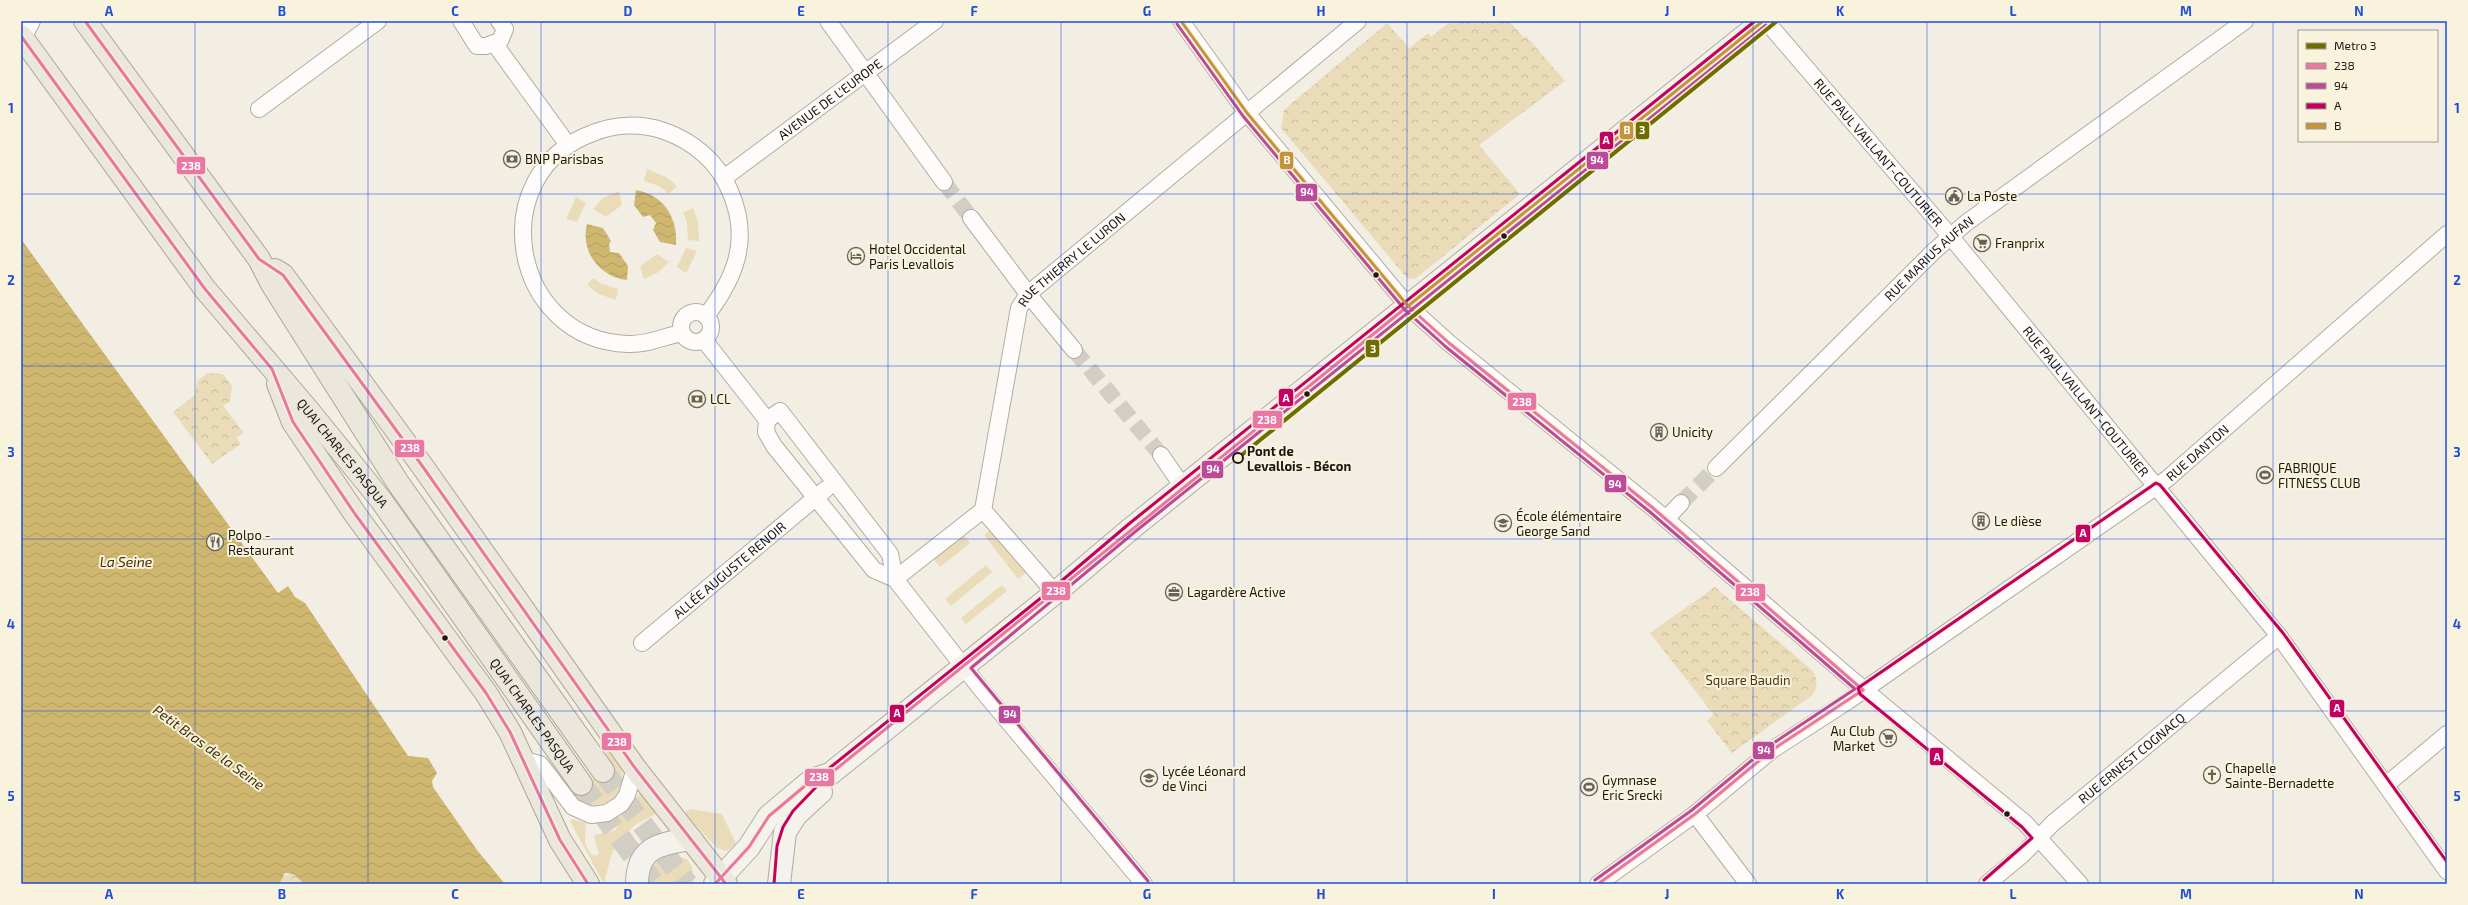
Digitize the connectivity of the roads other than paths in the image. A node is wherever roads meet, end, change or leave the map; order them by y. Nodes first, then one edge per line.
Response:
1 (85, 21) edge
2 (378, 21) edge
3 (460, 21) edge
4 (499, 21) edge
5 (828, 21) edge
6 (935, 21) edge
7 (1180, 21) edge
8 (1358, 21) edge
9 (1763, 21) edge
10 (1766, 21) edge
11 (2245, 21) edge
12 (25, 32) edge
13 (494, 43) junction
14 (865, 72) junction
15 (259, 109) dead end
16 (1247, 113) junction
17 (568, 145) junction
18 (724, 178) junction
19 (944, 182) tunnel mouth
20 (971, 218) tunnel mouth
21 (2447, 234) edge
22 (1950, 237) junction
23 (259, 259) junction
24 (1028, 294) junction
25 (1408, 306) junction
26 (706, 316) junction
27 (682, 333) junction
28 (704, 340) junction
29 (1074, 350) tunnel mouth
30 (272, 369) junction
31 (767, 420) junction
32 (1160, 455) tunnel mouth
33 (1716, 468) tunnel mouth
34 (834, 482) junction
35 (1183, 487) junction
36 (2156, 488) junction
37 (817, 497) junction
38 (1681, 503) tunnel mouth
39 (983, 510) junction
40 (1666, 518) junction
41 (895, 579) junction
42 (1055, 593) junction
43 (2279, 636) junction
44 (642, 643) dead end
45 (964, 667) junction
46 (1864, 690) junction
47 (2447, 734) edge
48 (524, 760) junction
49 (635, 768) junction
50 (603, 771) tunnel mouth
51 (830, 774) junction
52 (581, 784) tunnel mouth
53 (2386, 786) junction
54 (1694, 814) junction
55 (2039, 838) junction
56 (691, 839) junction
57 (2447, 871) edge
58 (721, 882) edge
59 (588, 884) edge
60 (637, 884) edge
61 (779, 884) edge
62 (1144, 884) edge
63 (1598, 884) edge
64 (1748, 884) edge
65 (1987, 884) edge
66 (2080, 884) edge

1 - 23 main road, QUAI CHARLES PASQUA
2 - 15 street
3 - 13 street
4 - 13 street
5 - 14 street
6 - 14 street, AVENUE DE L'EUROPE
7 - 16 street
8 - 16 street, RUE THIERRY LE LURON
9 - 25 main road
10 - 22 street, RUE PAUL VAILLANT-COUTURIER
11 - 22 street, RUE MARIUS AUFAN
12 - 30 main road, QUAI CHARLES PASQUA
13 - 17 street
14 - 18 street, AVENUE DE L'EUROPE
14 - 19 street
16 - 24 street, RUE THIERRY LE LURON
16 - 25 street
17 - 18 street
17 - 27 street
18 - 26 street
20 - 24 street
21 - 36 street, RUE DANTON
22 - 33 street, RUE MARIUS AUFAN
22 - 36 street, RUE PAUL VAILLANT-COUTURIER
23 - 49 main road
23 - 50 main road, QUAI CHARLES PASQUA
24 - 29 street
24 - 39 street, RUE THIERRY LE LURON
25 - 35 main road
25 - 40 street
26 - 27 street
26 - 28 street
27 - 28 street
28 - 31 street
30 - 48 main road
30 - 52 main road, QUAI CHARLES PASQUA
31 - 34 street
31 - 37 street
32 - 35 street
34 - 37 street, ALLÉE AUGUSTE RENOIR
34 - 41 street
35 - 42 main road
36 - 43 street, RUE PAUL VAILLANT-COUTURIER
36 - 46 street, RUE DANTON
37 - 41 street
37 - 44 street, ALLÉE AUGUSTE RENOIR
38 - 40 street
39 - 41 street
39 - 42 street
40 - 46 street
41 - 45 street
42 - 45 main road
43 - 53 street, RUE PAUL VAILLANT-COUTURIER
43 - 55 street, RUE ERNEST COGNACQ
45 - 51 main road
45 - 62 street
46 - 54 street, RUE DANTON
46 - 55 street
47 - 53 street
48 - 49 street
48 - 59 main road
49 - 56 main road
51 - 58 main road
51 - 61 main road
53 - 57 street, RUE PAUL VAILLANT-COUTURIER
54 - 63 street, RUE DANTON
54 - 64 street
55 - 65 street, RUE ERNEST COGNACQ
55 - 66 street
56 - 58 main road
56 - 60 main road

